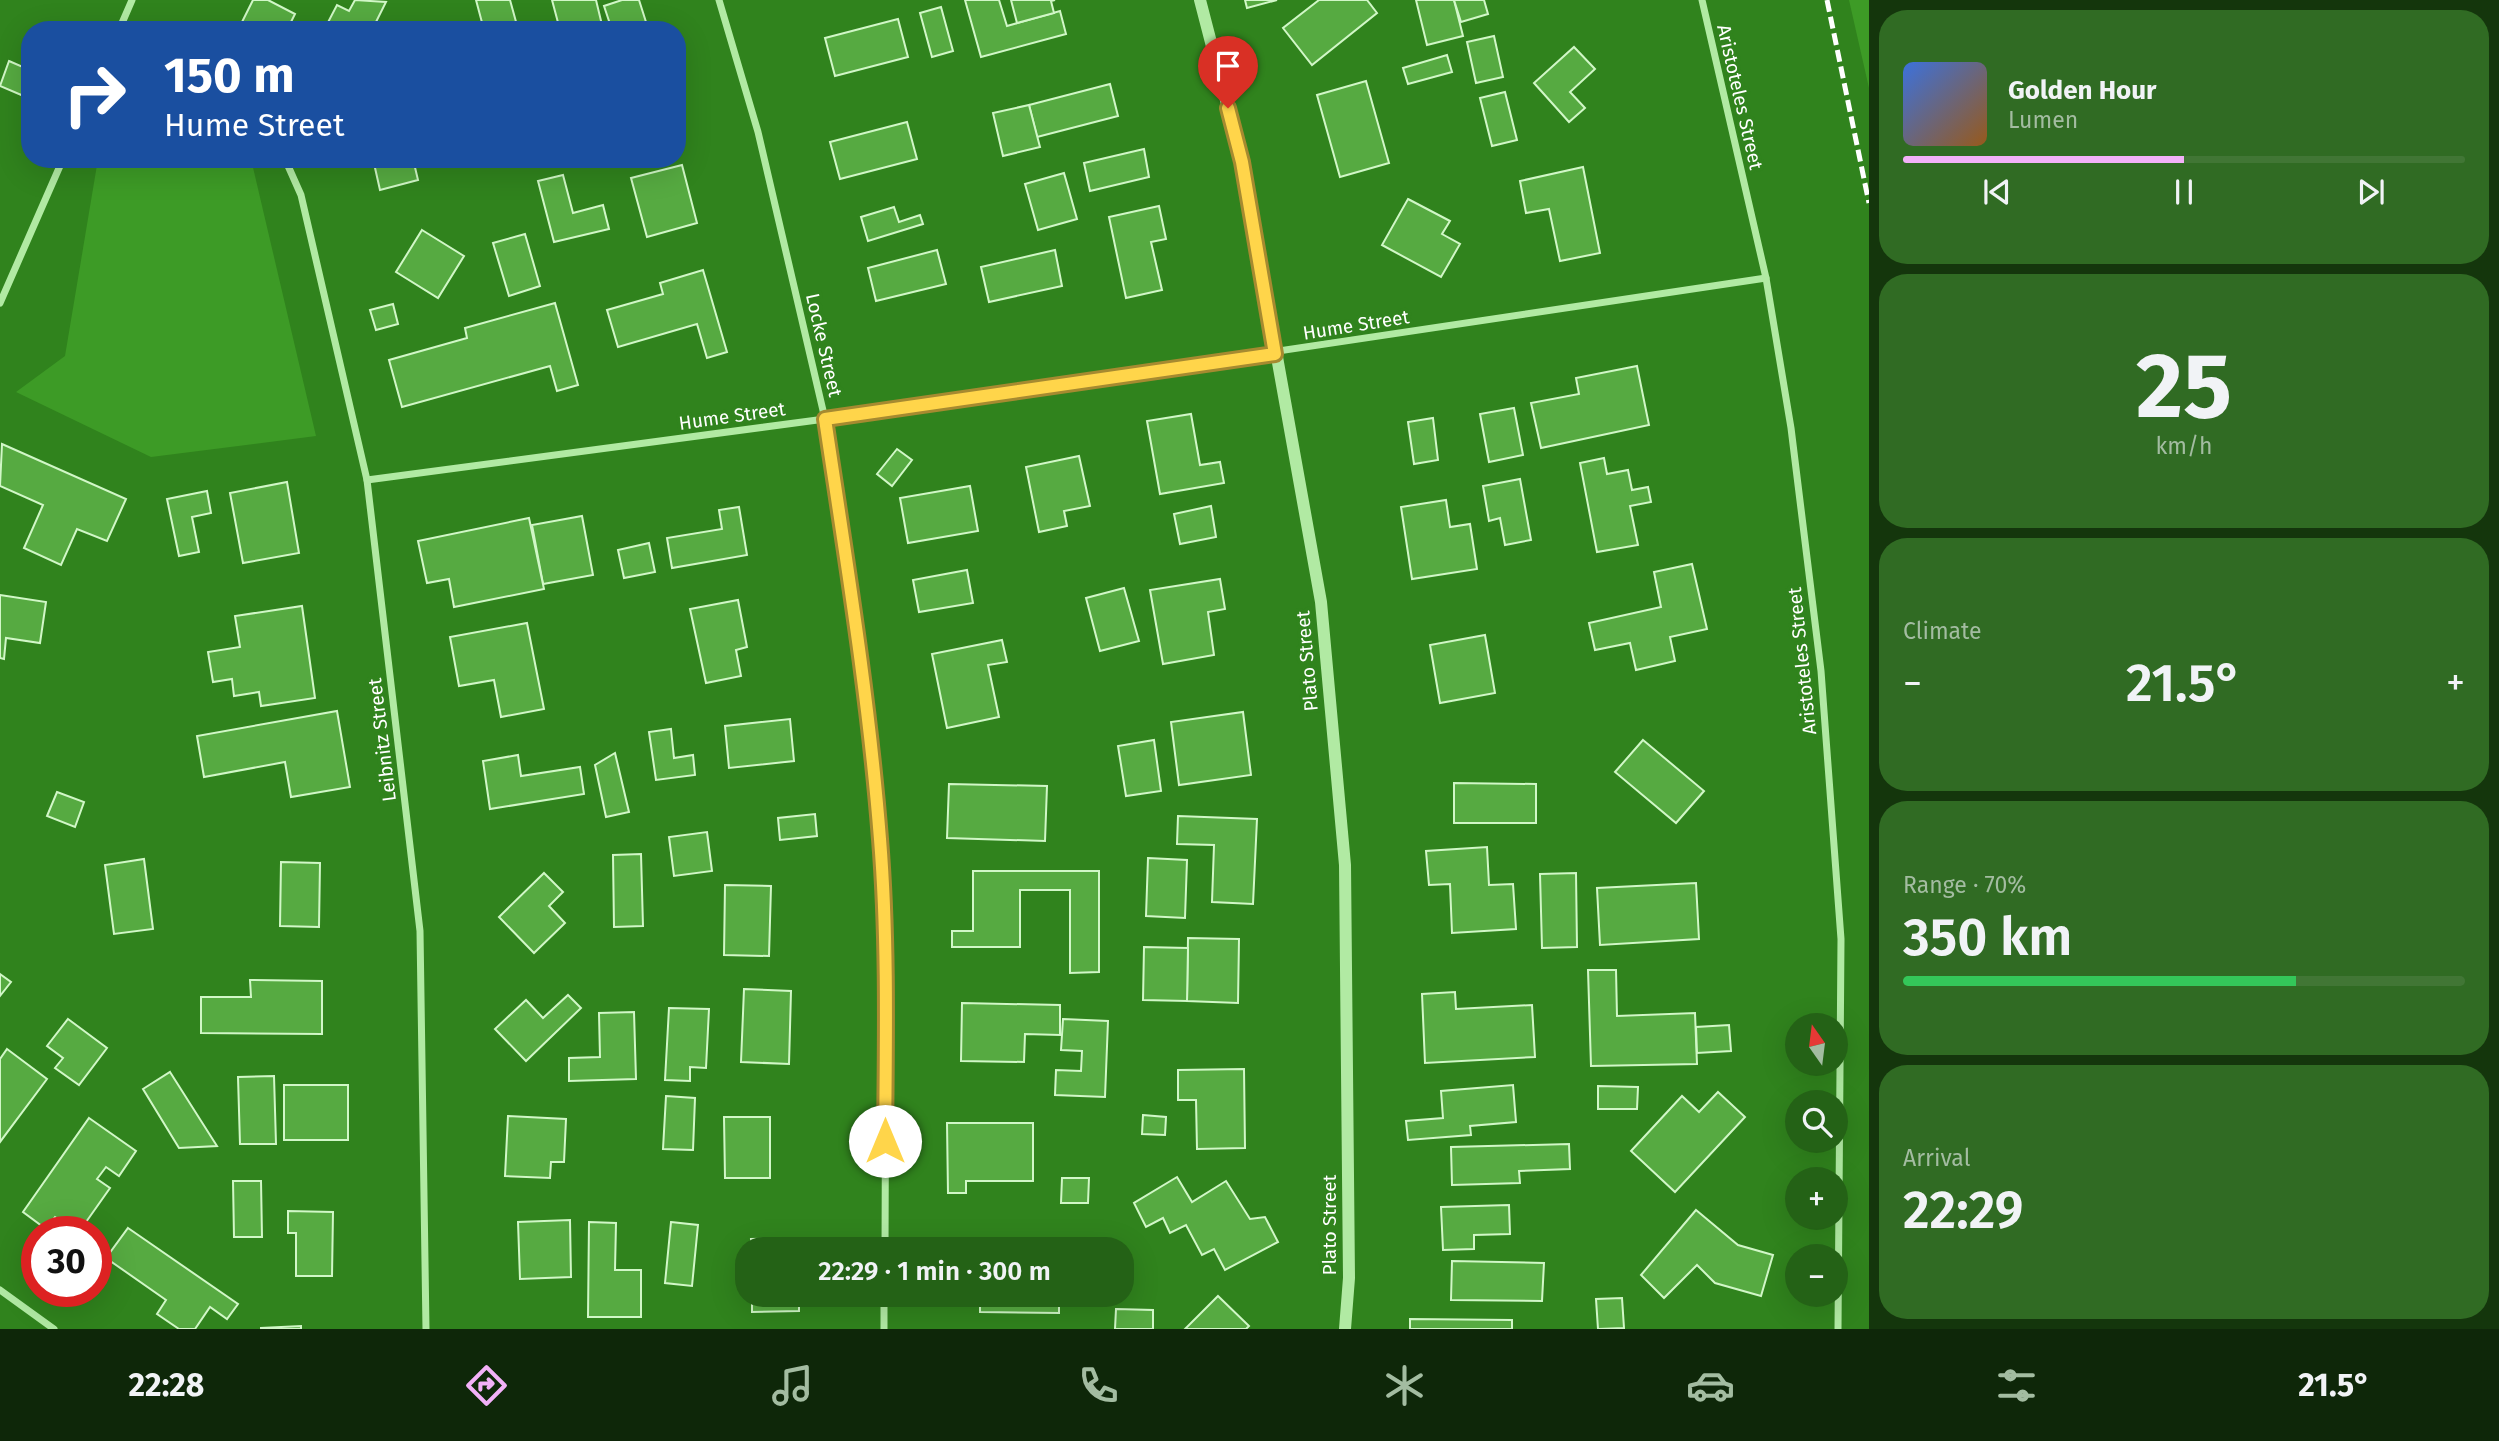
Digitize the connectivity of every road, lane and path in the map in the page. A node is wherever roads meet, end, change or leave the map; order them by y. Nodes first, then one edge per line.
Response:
1 (132, 0) edge
2 (719, 0) edge
3 (1200, 0) edge
4 (1702, 0) edge
5 (124, 21) edge
6 (59, 168) edge
7 (289, 168) edge
8 (1766, 278) junction
9 (0, 303) edge
10 (1275, 354) junction
11 (825, 419) junction
12 (367, 480) junction
13 (885, 1237) edge
14 (0, 1290) edge
15 (884, 1307) edge
16 (54, 1329) edge
17 (426, 1329) edge
18 (884, 1329) edge
19 (1345, 1329) edge
20 (1838, 1329) edge

1 - 5 street
2 - 11 street, Locke Street
3 - 10 street, Plato Street
4 - 8 street, Aristoteles Street
6 - 9 street
7 - 12 street, Leibnitz Street
8 - 10 street, Hume Street
8 - 20 street, Aristoteles Street
10 - 11 street, Hume Street
10 - 19 street, Plato Street
11 - 12 street, Hume Street
11 - 13 street, Locke Street
12 - 17 street, Leibnitz Street
14 - 16 street
15 - 18 street

